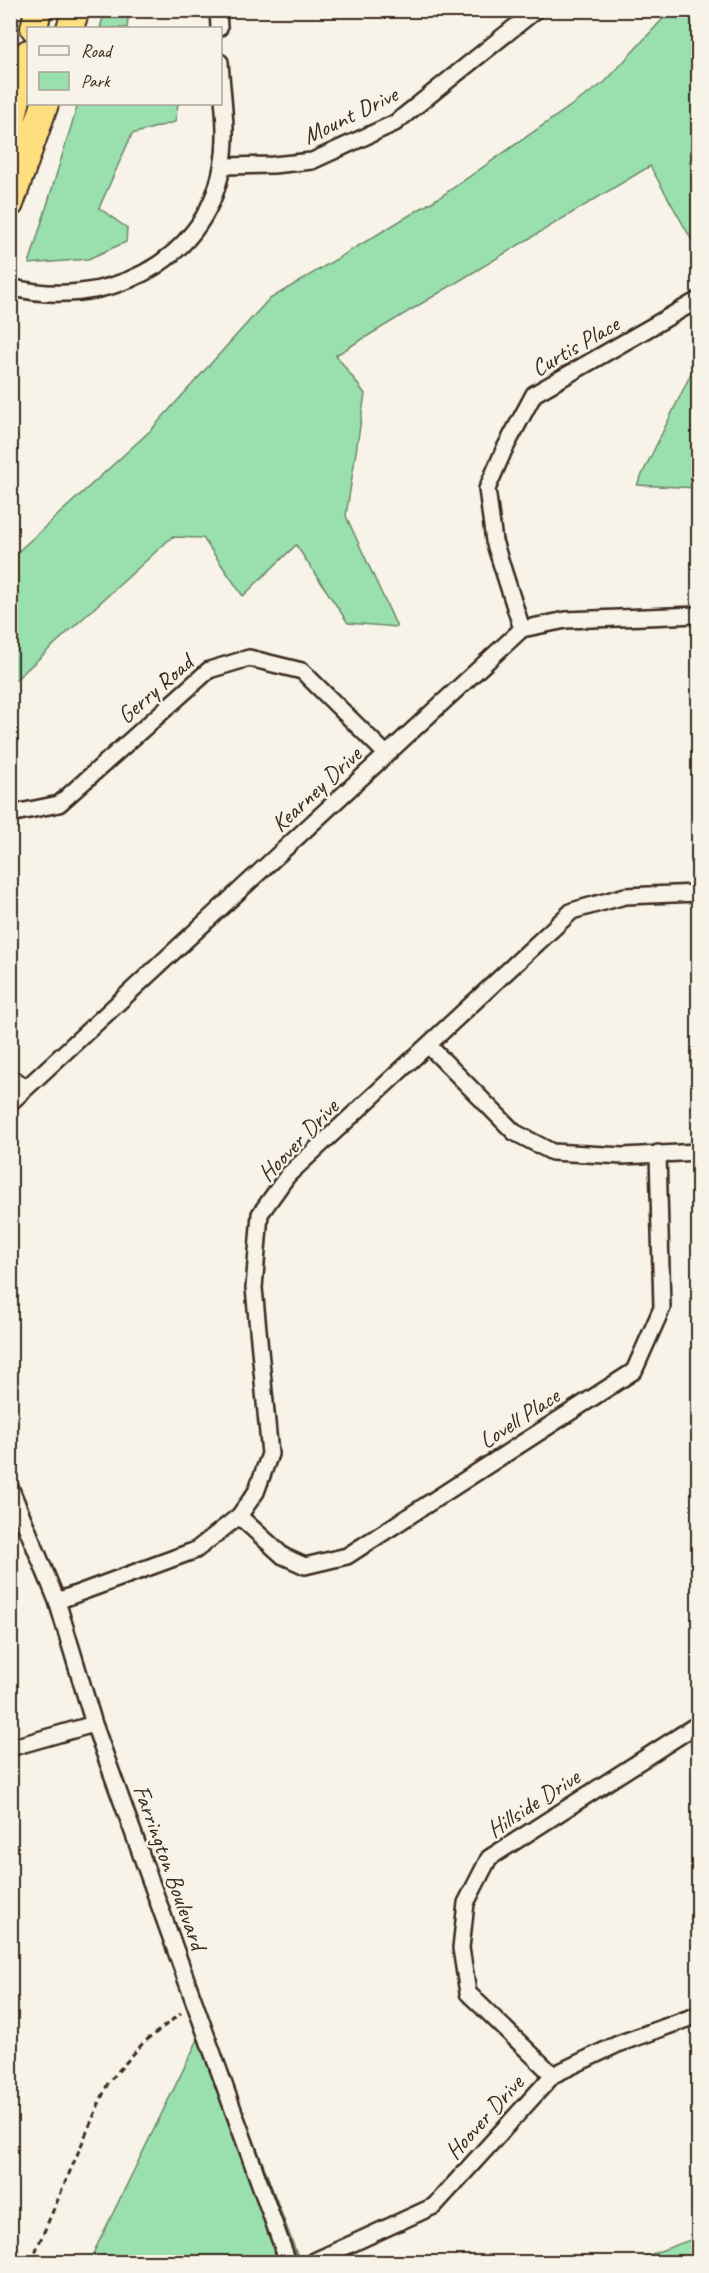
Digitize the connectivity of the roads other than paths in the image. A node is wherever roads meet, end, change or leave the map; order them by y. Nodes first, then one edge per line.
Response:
1 (38, 10) edge
2 (76, 10) edge
3 (218, 10) edge
4 (536, 10) edge
5 (34, 27) edge
6 (70, 27) edge
7 (219, 27) edge
8 (27, 56) edge
9 (45, 105) edge
10 (221, 105) edge
11 (10, 129) edge
12 (223, 166) junction
13 (10, 204) edge
14 (10, 287) edge
15 (699, 300) edge
16 (699, 615) edge
17 (522, 629) junction
18 (386, 754) junction
19 (10, 814) edge
20 (699, 893) edge
21 (429, 1046) junction
22 (10, 1076) edge
23 (26, 1088) junction
24 (10, 1103) edge
25 (699, 1152) edge
26 (658, 1153) junction
27 (10, 1487) edge
28 (239, 1516) junction
29 (57, 1601) junction
30 (94, 1724) junction
31 (699, 1724) edge
32 (10, 1748) edge
33 (699, 2015) edge
34 (553, 2074) junction
35 (288, 2262) edge
36 (312, 2262) edge

1 - 5 highway
2 - 6 highway
3 - 7 street
4 - 12 street, Mount Drive
8 - 11 highway
9 - 13 highway
10 - 12 street
12 - 14 street
15 - 17 street, Curtis Place
16 - 17 street
17 - 18 street, Kearney Drive
18 - 19 street, Gerry Road
18 - 23 street, Kearney Drive
20 - 21 street, Hoover Drive
21 - 26 street
21 - 28 street, Hoover Drive
22 - 23 street
23 - 24 street, Kearney Drive
25 - 26 street
26 - 28 street, Lovell Place
27 - 29 street, Farrington Boulevard
28 - 29 street, Hoover Drive
29 - 30 street, Farrington Boulevard
30 - 32 street
30 - 35 street, Farrington Boulevard
31 - 34 street, Hillside Drive
33 - 34 street, Hoover Drive
34 - 36 street, Hoover Drive

